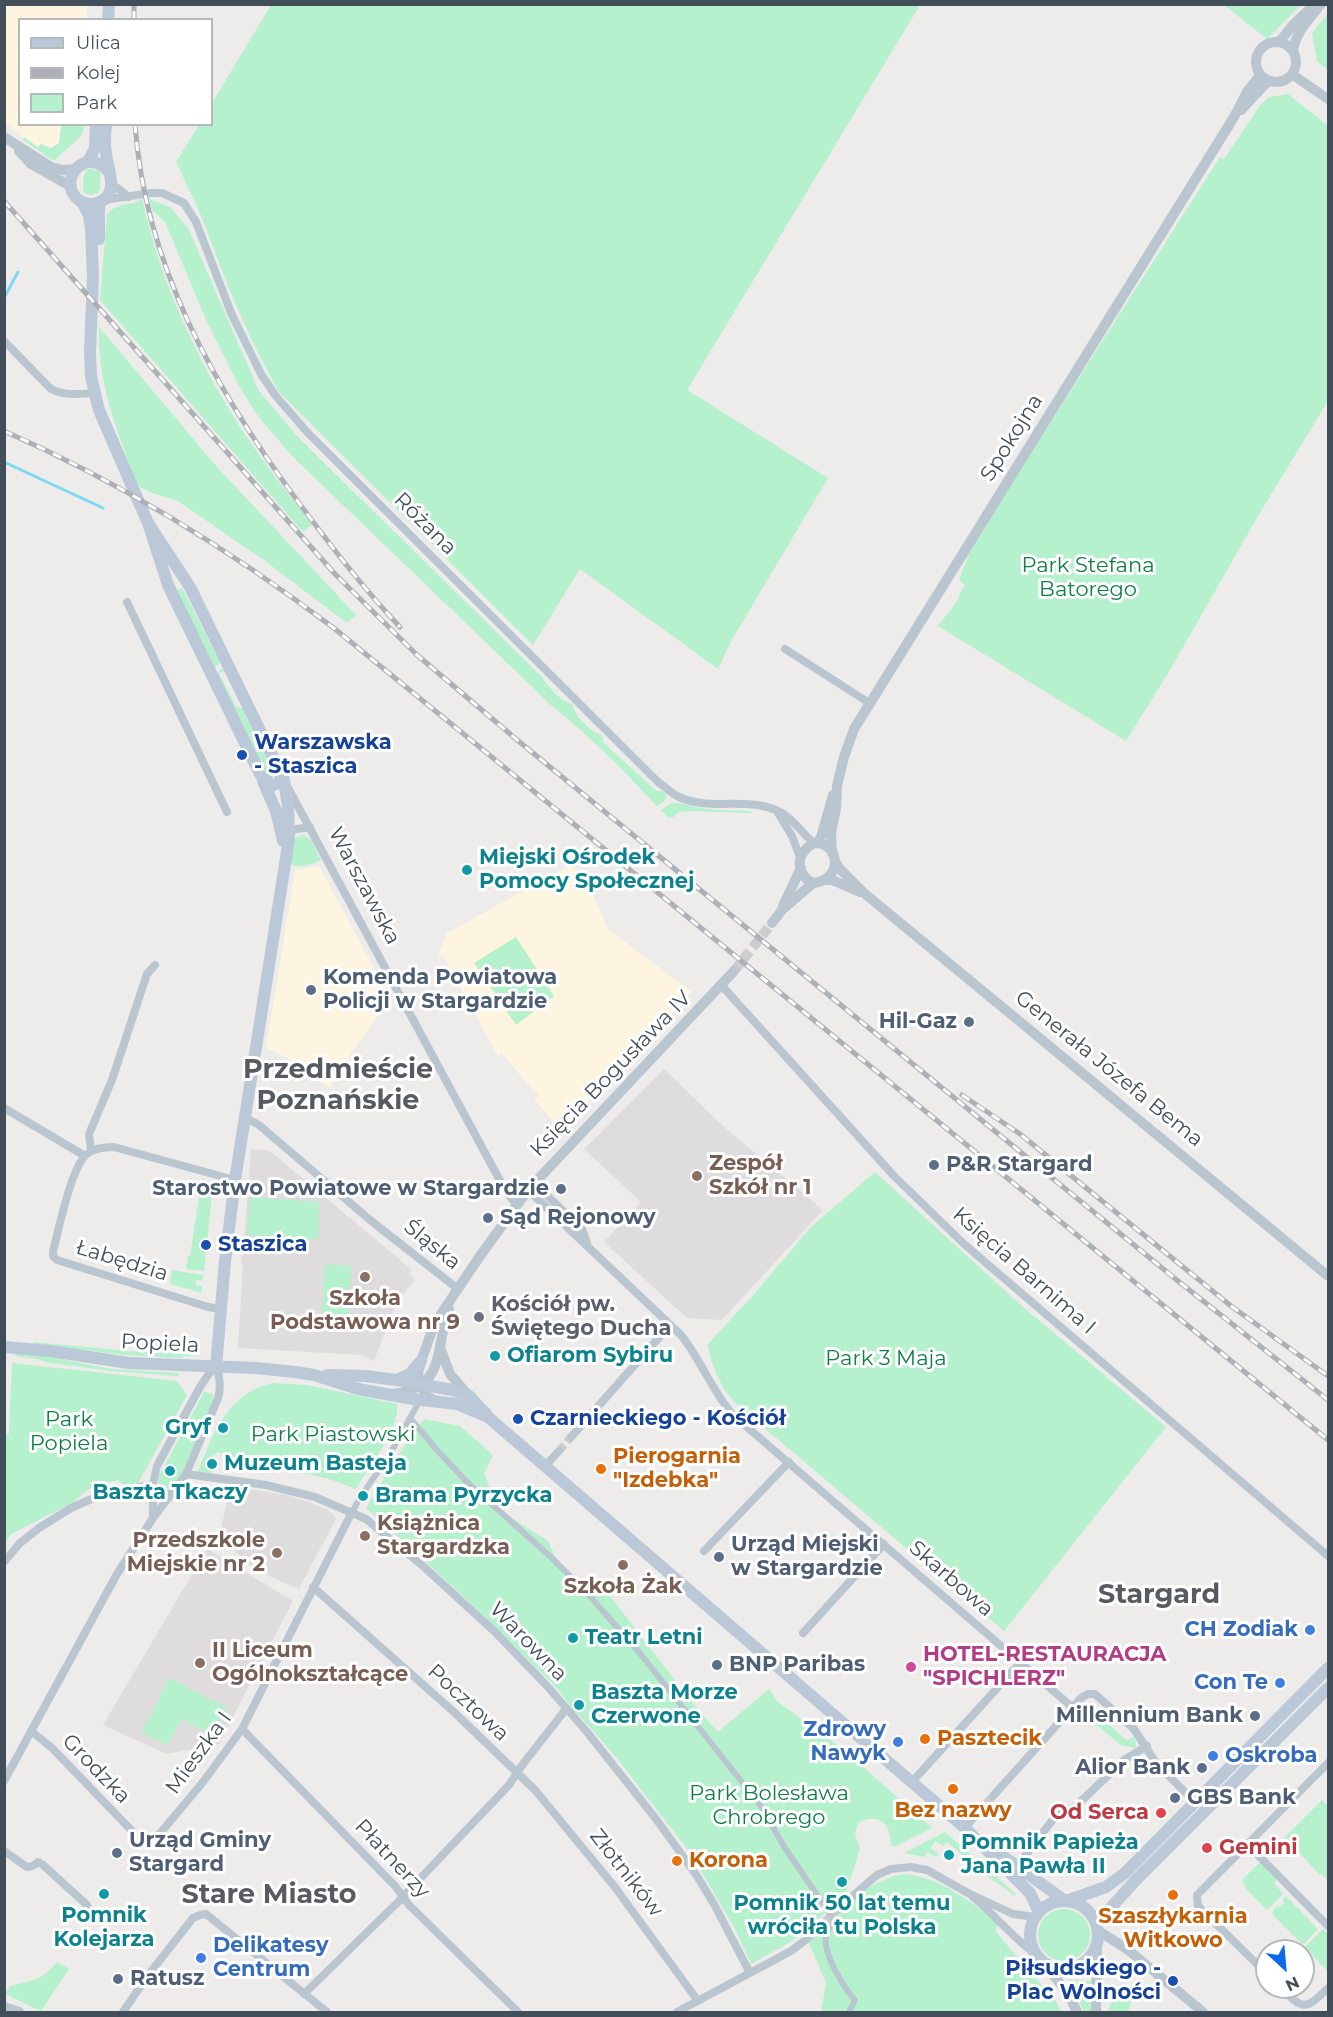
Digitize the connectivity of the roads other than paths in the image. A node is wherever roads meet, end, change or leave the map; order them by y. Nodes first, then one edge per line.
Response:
1 (1315, 4) edge
2 (1321, 4) edge
3 (1280, 42) junction
4 (1293, 50) junction
5 (1293, 75) junction
6 (1264, 78) junction
7 (1329, 99) edge
8 (96, 126) edge
9 (106, 126) edge
10 (9, 140) edge
11 (88, 162) junction
12 (76, 169) junction
13 (111, 178) junction
14 (70, 186) junction
15 (129, 197) junction
16 (101, 201) junction
17 (82, 202) junction
18 (93, 278) junction
19 (4, 341) edge
20 (94, 393) junction
21 (148, 523) junction
22 (168, 585) junction
23 (190, 587) junction
24 (127, 602) dead end
25 (785, 649) dead end
26 (870, 705) junction
27 (261, 774) junction
28 (283, 778) junction
29 (837, 786) junction
30 (773, 809) junction
31 (227, 812) dead end
32 (310, 827) junction
33 (286, 831) junction
34 (815, 843) junction
35 (834, 857) junction
36 (800, 863) junction
37 (826, 880) junction
38 (813, 883) junction
39 (864, 893) junction
40 (782, 910) junction
41 (772, 923) tunnel mouth
42 (155, 965) dead end
43 (734, 971) tunnel mouth
44 (722, 986) junction
45 (4, 1108) edge
46 (244, 1117) junction
47 (88, 1154) junction
48 (235, 1180) junction
49 (531, 1186) junction
50 (516, 1204) junction
51 (1329, 1276) edge
52 (457, 1291) junction
53 (221, 1309) junction
54 (670, 1325) junction
55 (4, 1347) edge
56 (440, 1348) junction
57 (421, 1360) junction
58 (216, 1367) junction
59 (314, 1375) junction
60 (397, 1380) junction
61 (420, 1385) junction
62 (390, 1394) junction
63 (468, 1395) junction
64 (420, 1400) junction
65 (437, 1402) junction
66 (488, 1417) junction
67 (411, 1418) junction
68 (571, 1437) tunnel mouth
69 (559, 1451) tunnel mouth
70 (789, 1462) junction
71 (546, 1465) junction
72 (186, 1474) junction
73 (153, 1484) junction
74 (366, 1489) tunnel mouth
75 (357, 1503) tunnel mouth
76 (352, 1512) junction
77 (153, 1518) junction
78 (884, 1544) junction
79 (704, 1551) dead end
80 (1329, 1556) edge
81 (4, 1562) edge
82 (313, 1587) junction
83 (803, 1633) dead end
84 (1020, 1663) junction
85 (1329, 1668) edge
86 (1329, 1688) edge
87 (1072, 1707) junction
88 (566, 1709) junction
89 (242, 1729) junction
90 (31, 1731) junction
91 (1147, 1746) junction
92 (1329, 1763) edge
93 (517, 1773) junction
94 (4, 1781) edge
95 (911, 1782) junction
96 (993, 1796) tunnel mouth
97 (1195, 1802) junction
98 (978, 1812) tunnel mouth
99 (965, 1828) junction
100 (135, 1834) joint
101 (1039, 1837) tunnel mouth
102 (1248, 1845) junction
103 (4, 1851) edge
104 (1028, 1852) tunnel mouth
105 (1017, 1866) junction
106 (968, 1893) junction
107 (403, 1896) junction
108 (1065, 1900) junction
109 (87, 1905) dead end
110 (840, 1907) tunnel mouth
111 (1037, 1915) junction
112 (1329, 1926) edge
113 (1097, 1927) junction
114 (807, 1940) tunnel mouth
115 (1096, 1944) junction
116 (1041, 1959) junction
117 (1255, 1962) edge
118 (750, 1973) junction
119 (1329, 1988) edge
120 (304, 1994) junction
121 (1292, 1999) edge
122 (698, 2001) junction
123 (4, 2007) edge
124 (19, 2013) edge
125 (123, 2013) edge
126 (327, 2013) edge
127 (518, 2013) edge
128 (677, 2013) edge
129 (849, 2013) edge
130 (1077, 2013) edge
131 (1096, 2013) edge
132 (1203, 2013) edge

1 - 3 street
2 - 4 street
3 - 4 street
3 - 6 street
4 - 5 street
5 - 6 street
5 - 7 street
6 - 26 street, Spokojna
8 - 11 main road
9 - 13 main road
10 - 12 street
10 - 14 street
11 - 12 main road
11 - 13 main road
12 - 14 main road
13 - 15 street
13 - 16 main road
14 - 17 main road
15 - 16 street, Różana
15 - 30 street, Różana
16 - 17 main road
16 - 18 main road, Warszawska
17 - 18 main road, Warszawska
18 - 20 main road, Warszawska
19 - 20 street
20 - 21 main road, Warszawska
21 - 22 main road, Warszawska
21 - 23 main road, Warszawska
22 - 23 main road
22 - 27 main road, Warszawska
23 - 28 main road, Warszawska
24 - 31 street
25 - 26 street
26 - 29 street, Spokojna
27 - 28 main road
27 - 33 main road, Warszawska
28 - 32 street, Warszawska
28 - 33 main road
29 - 34 street, Spokojna
29 - 35 street, Spokojna
30 - 34 street, Różana
30 - 36 street
32 - 33 street
32 - 50 street, Warszawska
33 - 46 main road
34 - 35 street
34 - 36 street
35 - 37 street
35 - 39 street, Generała Józefa Bema
36 - 38 street
36 - 40 street
37 - 38 street
37 - 39 street, Generała Józefa Bema
38 - 40 street
39 - 51 street, Generała Józefa Bema
40 - 41 street
42 - 47 street, Łabędzia
43 - 44 street, Księcia Bogusława IV
44 - 49 street, Księcia Bogusława IV
44 - 80 street, Księcia Barnima I
45 - 47 street
46 - 48 main road
46 - 52 street, Śląska
47 - 48 street
47 - 53 street, Łabędzia
48 - 53 main road
49 - 50 street, Księcia Bogusława IV
49 - 54 street, Skarbowa
50 - 52 street, Księcia Bogusława IV
52 - 56 street, Księcia Bogusława IV
52 - 57 street, Księcia Bogusława IV
53 - 58 main road
54 - 68 street
54 - 70 street, Skarbowa
55 - 58 main road, Popiela
56 - 61 street, Księcia Bogusława IV
56 - 63 street
57 - 60 main road
57 - 61 street, Księcia Bogusława IV
58 - 59 main road, Popiela
58 - 72 street
58 - 73 street
59 - 60 main road, Popiela
59 - 62 main road, Popiela
60 - 61 main road, Popiela
61 - 62 street
61 - 63 main road, Popiela
61 - 65 street
62 - 64 main road, Popiela
63 - 66 main road
64 - 65 main road, Popiela
64 - 67 street
65 - 66 main road, Popiela
66 - 71 main road
67 - 74 street
67 - 129 street
69 - 71 street
70 - 78 street, Skarbowa
70 - 79 street
71 - 95 main road
72 - 76 street, Warowna
72 - 77 street
73 - 77 street
73 - 81 street
75 - 76 street, Mieszka I
76 - 82 street, Mieszka I
76 - 88 street, Warowna
77 - 90 street
78 - 83 street
78 - 84 street, Skarbowa
82 - 89 street, Mieszka I
82 - 93 street, Pocztowa
84 - 87 street, Skarbowa
84 - 95 street
85 - 97 main road
86 - 113 main road
87 - 91 street
87 - 96 street
88 - 93 street
88 - 118 street, Warowna
89 - 100 street, Mieszka I
89 - 107 street, Płatnerzy
90 - 94 street
90 - 100 street, Grodzka
91 - 97 street
91 - 101 street
92 - 102 street
93 - 107 street
93 - 122 street, Złotników
95 - 99 main road
97 - 108 main road
98 - 99 street
99 - 105 main road
99 - 111 main road
102 - 112 street
102 - 117 street
103 - 109 street
104 - 105 street
105 - 108 main road
106 - 110 street
106 - 111 street
106 - 116 street
107 - 120 street
107 - 127 street, Płatnerzy
108 - 111 main road
108 - 113 main road
111 - 116 main road
113 - 115 main road
113 - 132 street
114 - 118 street
115 - 116 main road
115 - 131 street
116 - 130 street
118 - 122 street
119 - 121 street
120 - 125 street
120 - 126 street
122 - 128 street
123 - 124 street

